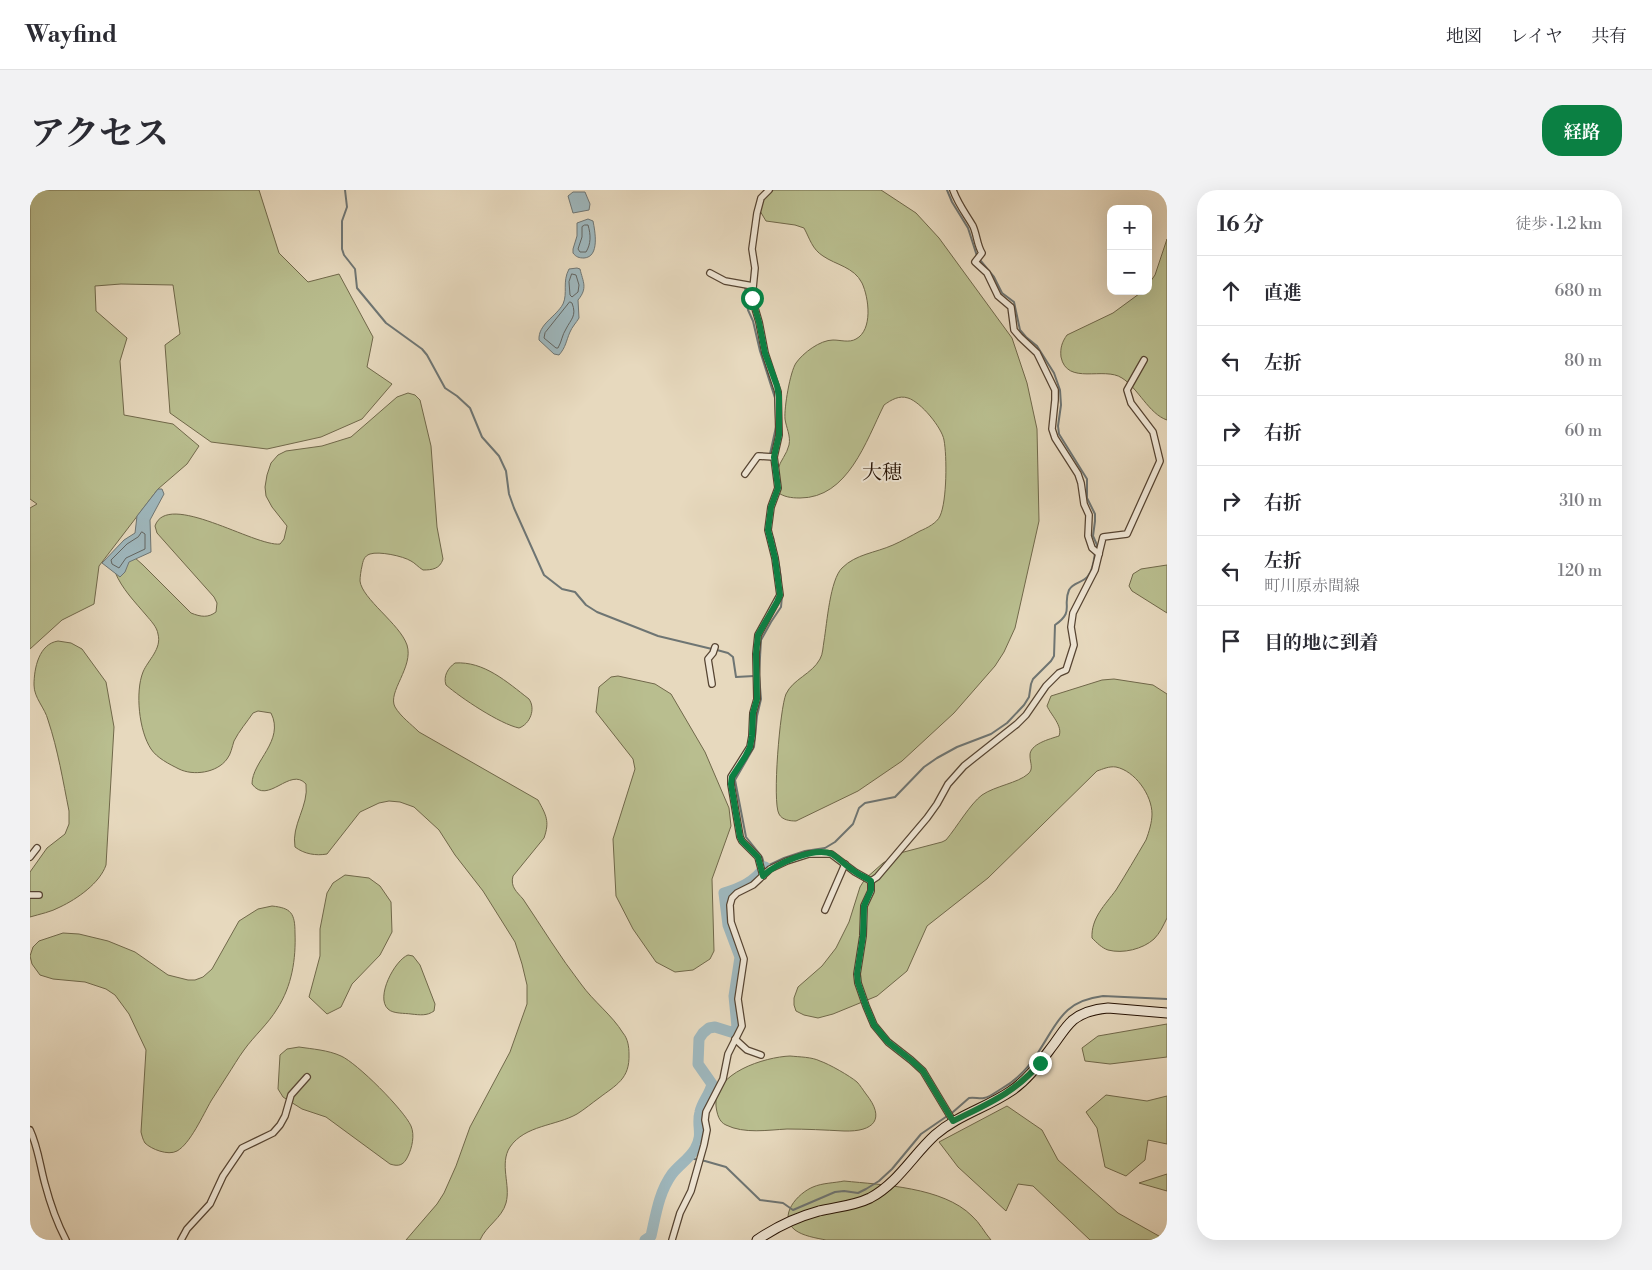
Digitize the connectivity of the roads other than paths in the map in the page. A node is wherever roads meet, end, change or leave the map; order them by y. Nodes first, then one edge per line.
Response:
1 (769, 190) edge
2 (953, 190) edge
3 (710, 273) dead end
4 (753, 286) junction
5 (1144, 360) dead end
6 (774, 457) junction
7 (745, 474) dead end
8 (1099, 554) junction
9 (715, 647) dead end
10 (712, 684) dead end
11 (36, 848) dead end
12 (30, 857) edge
13 (845, 864) junction
14 (763, 876) junction
15 (871, 881) junction
16 (30, 895) edge
17 (39, 895) dead end
18 (825, 910) dead end
19 (1167, 1013) edge
20 (735, 1039) junction
21 (762, 1055) dead end
22 (307, 1077) dead end
23 (953, 1121) junction
24 (30, 1130) edge
25 (66, 1240) edge
26 (180, 1240) edge
27 (672, 1240) edge
28 (757, 1240) edge

1 - 4 street
2 - 8 street
3 - 4 street
4 - 6 street
5 - 8 street
6 - 7 street
6 - 14 street
8 - 15 street
9 - 10 street
11 - 12 street
13 - 14 street
13 - 15 street
13 - 18 street
14 - 20 street
15 - 23 street
16 - 17 street
19 - 23 main road
20 - 21 street
20 - 27 street
22 - 26 street
23 - 28 main road
24 - 25 street

